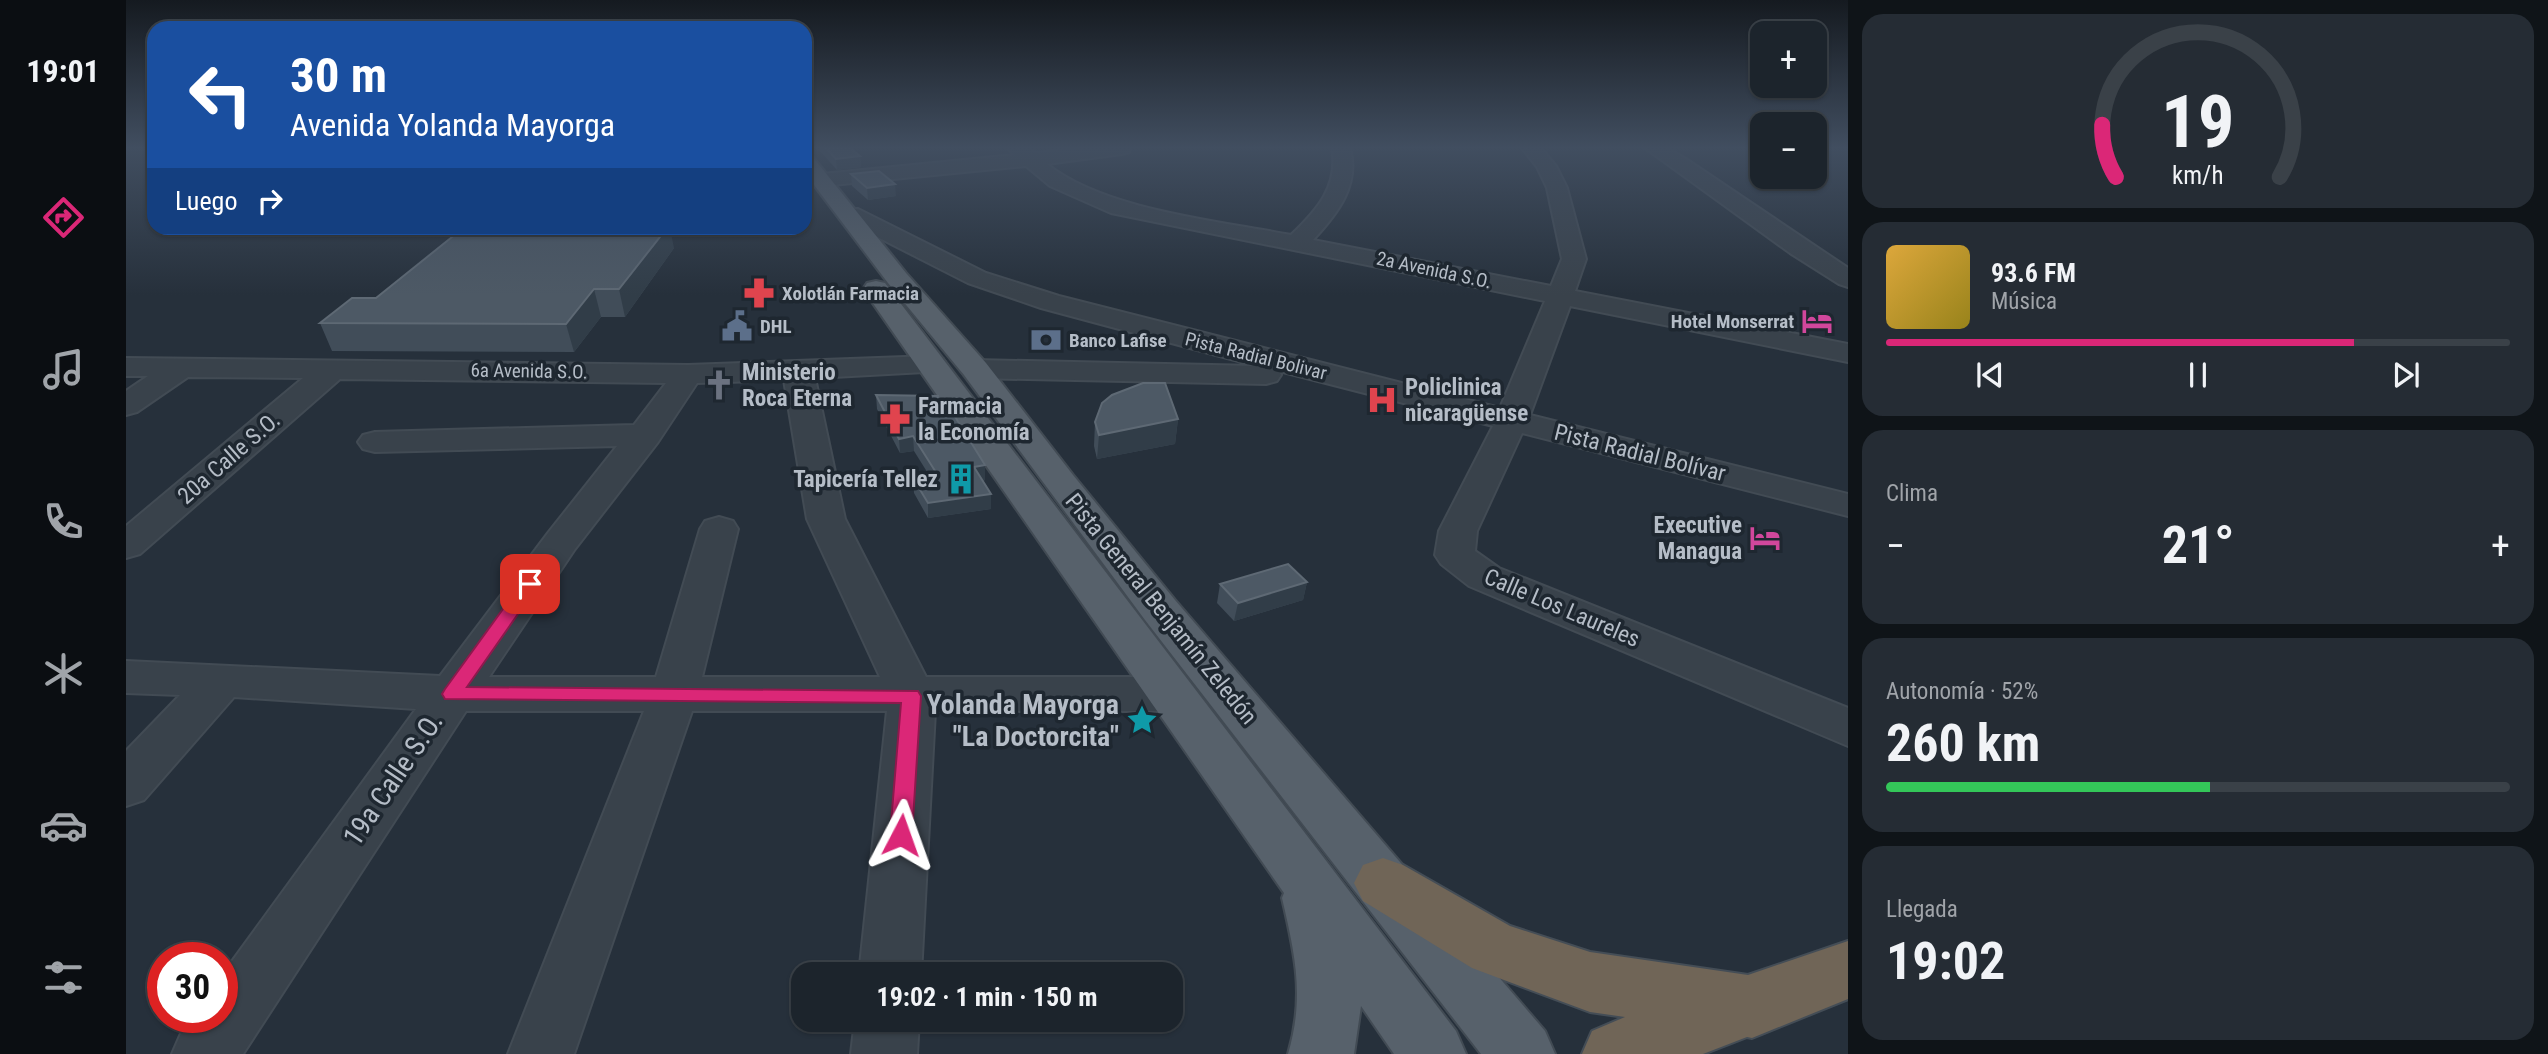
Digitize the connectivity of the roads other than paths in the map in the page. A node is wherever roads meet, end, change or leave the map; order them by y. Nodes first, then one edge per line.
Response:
1 (822, 197) edge
2 (830, 197) edge
3 (1093, 197) edge
4 (1336, 197) edge
5 (1560, 197) edge
6 (1728, 197) edge
7 (850, 214) junction
8 (1298, 242) junction
9 (1848, 279) edge
10 (885, 283) junction
11 (1561, 296) junction
12 (1050, 302) junction
13 (917, 339) junction
14 (1190, 340) junction
15 (1848, 353) edge
16 (126, 367) edge
17 (181, 368) junction
18 (333, 369) junction
19 (975, 369) junction
20 (798, 371) junction
21 (1095, 372) junction
22 (1159, 373) junction
23 (688, 374) junction
24 (1351, 379) junction
25 (126, 405) edge
26 (1010, 415) junction
27 (1512, 420) junction
28 (646, 435) junction
29 (375, 442) dead end
30 (1050, 470) junction
31 (1848, 505) edge
32 (719, 529) dead end
33 (126, 546) edge
34 (126, 677) edge
35 (222, 680) junction
36 (452, 694) junction
37 (1171, 694) junction
38 (674, 695) junction
39 (912, 696) junction
40 (1848, 728) edge
41 (126, 785) edge
42 (1305, 876) junction
43 (1383, 883) junction
44 (891, 962) edge
45 (1848, 970) edge
46 (1752, 1007) junction
47 (886, 1032) edge
48 (205, 1054) edge
49 (541, 1054) edge
50 (884, 1054) edge
51 (1321, 1054) edge
52 (1433, 1054) edge
53 (1522, 1054) edge
54 (1615, 1054) edge

1 - 10 main road, Pista General Benjamín Zeledón
2 - 7 main road, Pista General Benjamín Zeledón
3 - 8 street, 2a Avenida S.O.
4 - 8 street
5 - 11 street, Calle Los Laureles
6 - 9 street
7 - 10 main road, Pista General Benjamín Zeledón
7 - 12 street, Pista Radial Bolivar
8 - 11 street, 2a Avenida S.O.
10 - 12 street
10 - 13 main road
10 - 19 main road, Pista General Benjamín Zeledón
11 - 15 street, 2a Avenida S.O.
11 - 27 street, Calle Los Laureles
12 - 14 street, Pista Radial Bolivar
13 - 19 main road
13 - 20 street, 6a Avenida S.O.
13 - 30 main road
13 - 37 main road, Pista General Benjamín Zeledón
14 - 22 street
14 - 24 street, Pista Radial Bolivar
16 - 17 street, 6a Avenida S.O.
17 - 18 street, 6a Avenida S.O.
17 - 25 street
18 - 23 street, 6a Avenida S.O.
18 - 33 street, 20a Calle S.O.
19 - 21 street, Pista Radial Bolivar
19 - 26 main road, Pista General Benjamín Zeledón
20 - 23 street, 6a Avenida S.O.
20 - 39 street
21 - 22 street, Pista Radial Bolivar
21 - 26 street
22 - 24 street, Pista Radial Bolivar
23 - 28 street, 19a Calle S.O.
24 - 27 street, Pista Radial Bolívar
26 - 30 main road, Pista General Benjamín Zeledón
27 - 31 street, Pista Radial Bolívar
27 - 40 street, Calle Los Laureles
28 - 29 street
28 - 36 street, 19a Calle S.O.
30 - 43 main road, Pista General Benjamín Zeledón
32 - 38 street
34 - 35 street
35 - 36 street
35 - 41 street
36 - 38 street
36 - 48 street, 19a Calle S.O.
37 - 39 street
37 - 42 main road, Pista General Benjamín Zeledón
38 - 39 street
38 - 49 street
39 - 44 street
42 - 51 main road
42 - 52 main road, Pista General Benjamín Zeledón
43 - 46 highway
43 - 53 main road, Pista General Benjamín Zeledón
45 - 46 highway
46 - 54 highway
47 - 50 street

